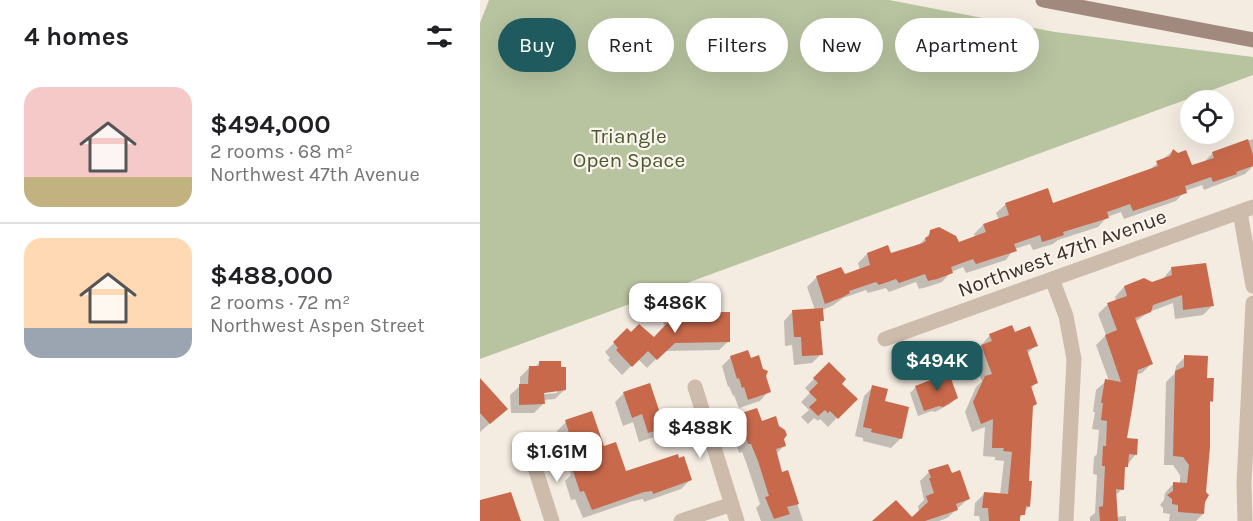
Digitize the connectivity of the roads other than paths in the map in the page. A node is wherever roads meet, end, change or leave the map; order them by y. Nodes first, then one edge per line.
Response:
1 (1043, 0) edge
2 (1253, 40) edge
3 (1246, 209) edge
4 (1052, 279) junction
5 (1253, 286) edge
6 (1253, 303) edge
7 (885, 339) dead end
8 (695, 387) dead end
9 (531, 455) dead end
10 (732, 504) junction
11 (552, 521) edge
12 (681, 521) edge
13 (737, 521) edge
14 (1066, 521) edge
15 (1245, 521) edge

1 - 2 main road
3 - 4 street, Northwest 47th Avenue
3 - 5 street
4 - 7 street, Northwest 47th Avenue
4 - 14 street
6 - 15 street
8 - 10 street
9 - 11 street
10 - 12 street
10 - 13 street

